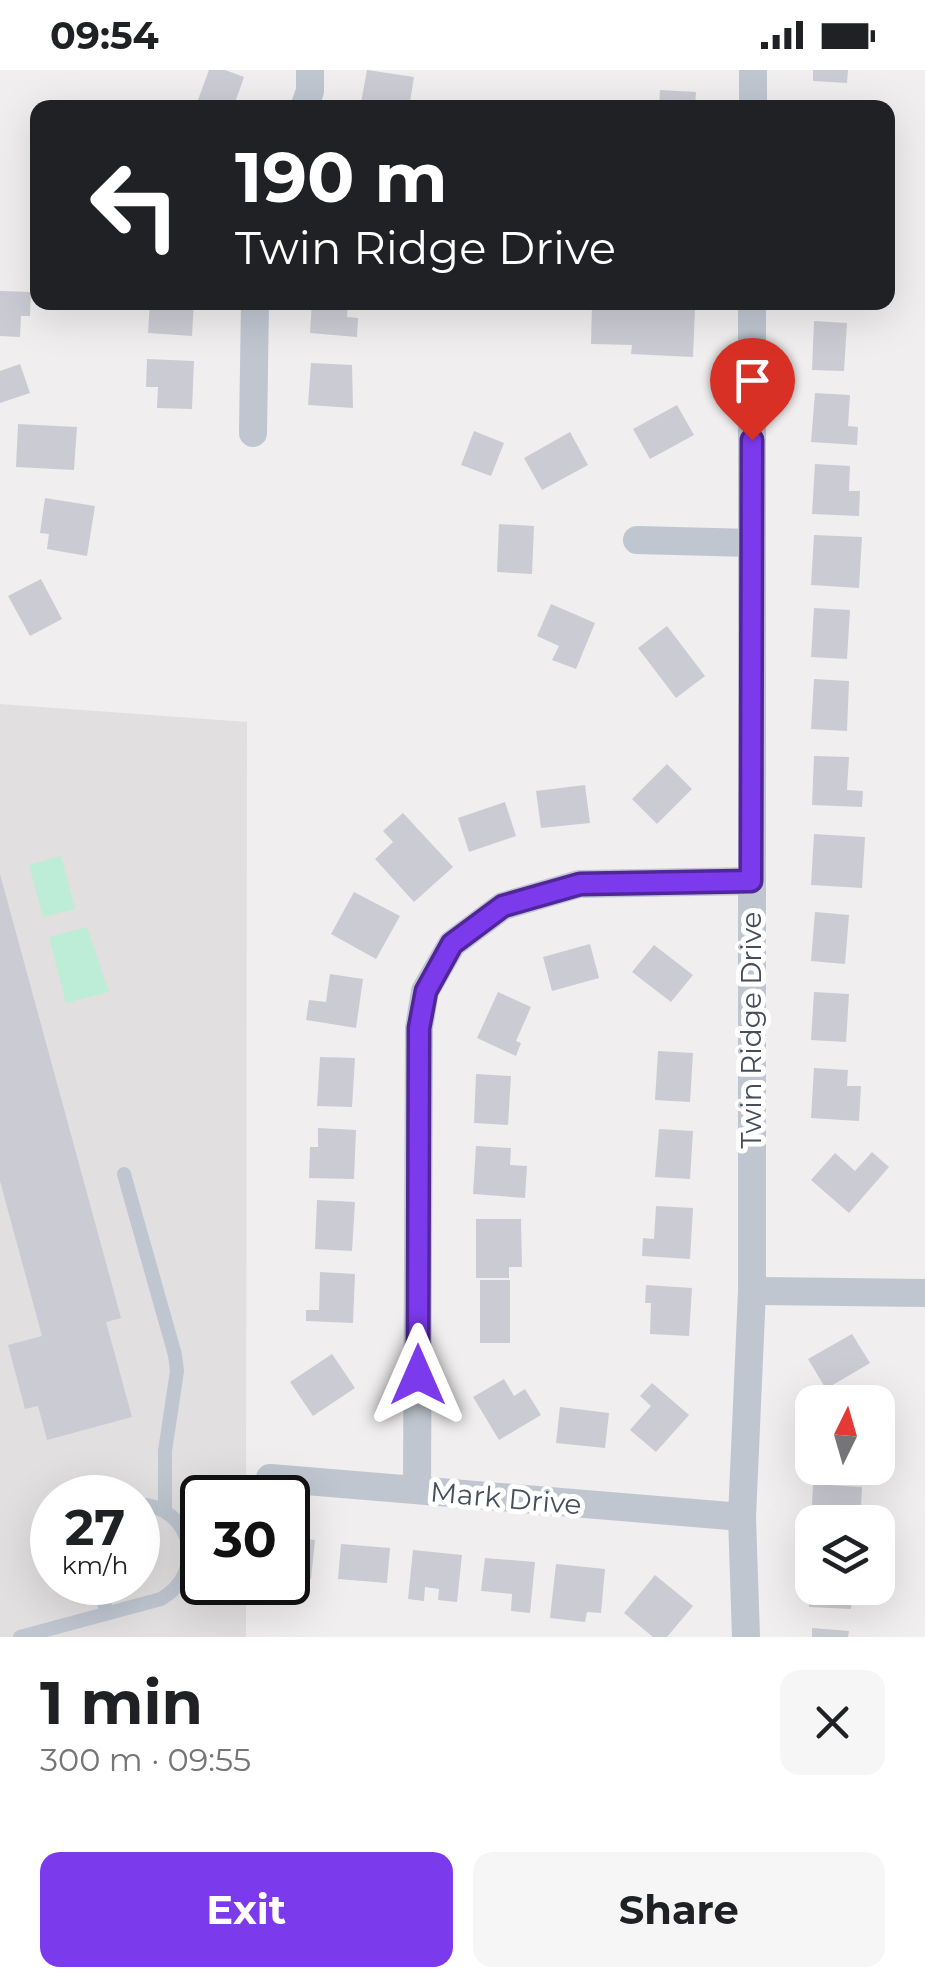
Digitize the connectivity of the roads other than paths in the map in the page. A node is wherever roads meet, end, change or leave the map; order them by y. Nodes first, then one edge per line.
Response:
1 (310, 70) edge
2 (753, 70) edge
3 (307, 100) edge
4 (753, 100) edge
5 (255, 310) edge
6 (752, 310) edge
7 (253, 432) dead end
8 (636, 540) dead end
9 (752, 543) junction
10 (751, 881) junction
11 (124, 1174) dead end
12 (752, 1291) junction
13 (925, 1293) edge
14 (310, 1481) edge
15 (417, 1490) junction
16 (160, 1509) edge
17 (164, 1510) junction
18 (742, 1517) junction
19 (104, 1605) edge
20 (107, 1613) junction
21 (20, 1637) edge
22 (746, 1637) edge

1 - 3 street
2 - 4 street
5 - 7 street
6 - 9 street, Twin Ridge Drive
8 - 9 street
9 - 10 street, Twin Ridge Drive
10 - 12 street, Twin Ridge Drive
10 - 15 street
11 - 17 lane
12 - 13 street
12 - 18 street, Twin Ridge Drive
14 - 15 street, Mark Drive
15 - 18 street, Mark Drive
16 - 17 lane
17 - 20 lane
18 - 22 street, Twin Ridge Drive
19 - 20 lane
20 - 21 lane

